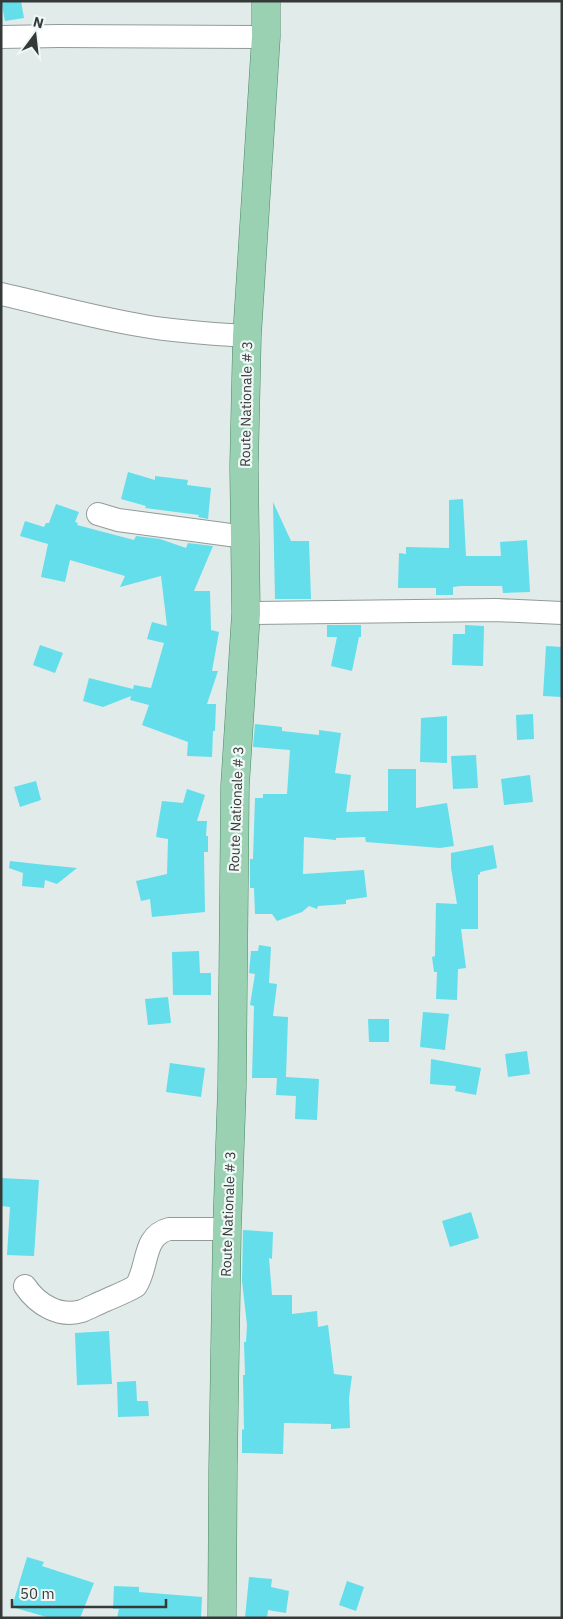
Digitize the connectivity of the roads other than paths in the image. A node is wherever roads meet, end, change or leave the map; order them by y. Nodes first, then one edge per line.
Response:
1 (266, 1) edge
2 (1, 37) edge
3 (266, 37) junction
4 (1, 294) edge
5 (248, 336) junction
6 (98, 514) dead end
7 (245, 536) junction
8 (562, 612) edge
9 (246, 613) junction
10 (227, 1229) junction
11 (25, 1286) dead end
12 (222, 1618) edge

1 - 3 main road, Route Nationale # 3
2 - 3 street
3 - 5 main road, Route Nationale # 3
4 - 5 street
5 - 7 main road, Route Nationale # 3
6 - 7 street
7 - 9 main road, Route Nationale # 3
8 - 9 street
9 - 10 main road, Route Nationale # 3
10 - 11 street
10 - 12 main road, Route Nationale # 3

